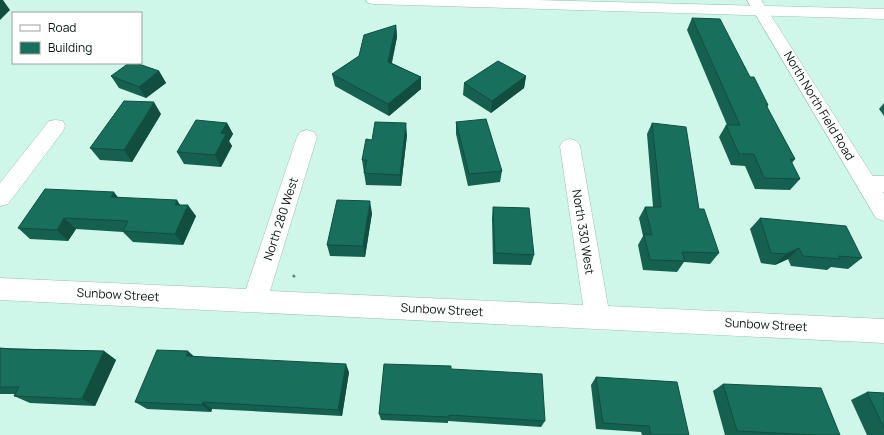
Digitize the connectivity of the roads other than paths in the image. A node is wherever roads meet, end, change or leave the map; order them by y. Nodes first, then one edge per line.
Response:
1 (373, 0) edge
2 (757, 5) edge
3 (884, 14) edge
4 (56, 126) dead end
5 (307, 137) dead end
6 (570, 146) dead end
7 (875, 184) edge
8 (0, 198) edge
9 (884, 212) edge
10 (0, 289) edge
11 (254, 301) junction
12 (597, 317) junction
13 (884, 331) edge

1 - 2 street
2 - 3 street
2 - 7 street, North North Field Road
4 - 8 street
5 - 11 street, North 280 West
6 - 12 street, North 330 West
7 - 9 street, North North Field Road
10 - 11 street, Sunbow Street
11 - 12 street, Sunbow Street
12 - 13 street, Sunbow Street

